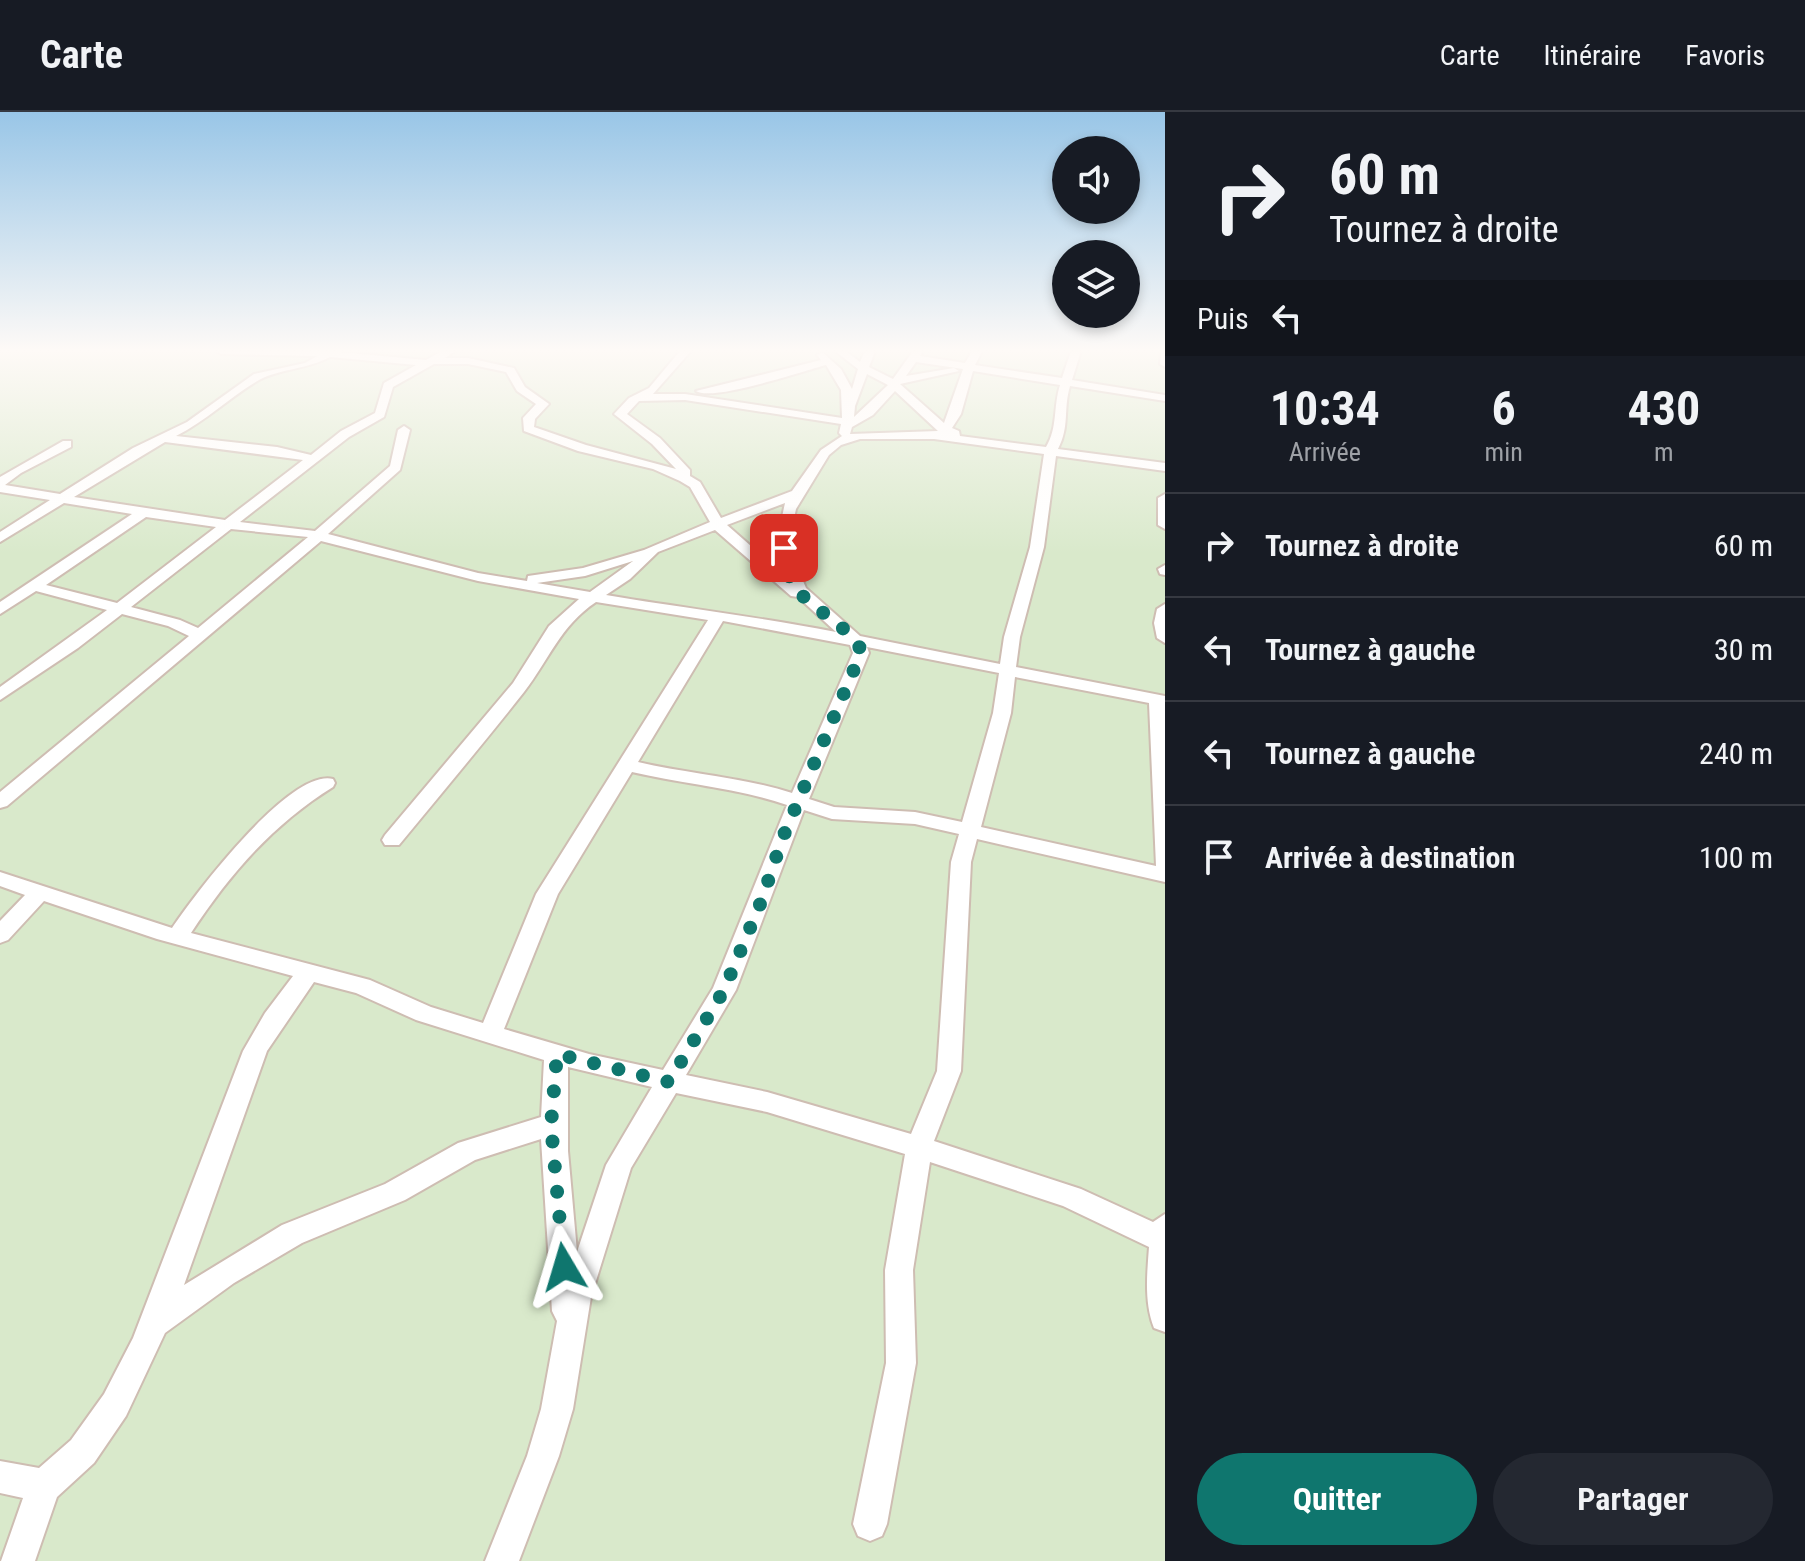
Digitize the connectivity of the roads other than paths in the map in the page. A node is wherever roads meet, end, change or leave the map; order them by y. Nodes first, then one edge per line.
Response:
1 (199, 419) edge
2 (373, 419) edge
3 (530, 419) edge
4 (623, 419) edge
5 (787, 419) edge
6 (846, 419) edge
7 (860, 419) edge
8 (927, 419) edge
9 (950, 419) edge
10 (1060, 419) edge
11 (845, 429) junction
12 (404, 430) dead end
13 (940, 433) junction
14 (163, 438) junction
15 (67, 444) dead end
16 (1051, 450) junction
17 (313, 459) junction
18 (1165, 467) edge
19 (695, 485) junction
20 (0, 486) edge
21 (17, 491) junction
22 (796, 494) junction
23 (1165, 498) edge
24 (62, 499) junction
25 (143, 513) junction
26 (229, 525) junction
27 (718, 525) junction
28 (1165, 525) edge
29 (316, 534) junction
30 (4, 535) edge
31 (653, 549) junction
32 (504, 582) junction
33 (34, 586) junction
34 (596, 596) junction
35 (809, 603) junction
36 (0, 609) edge
37 (1165, 609) edge
38 (114, 610) junction
39 (718, 617) junction
40 (197, 634) junction
41 (1165, 638) edge
42 (859, 643) junction
43 (1010, 672) junction
44 (0, 695) edge
45 (1162, 700) edge
46 (627, 765) junction
47 (326, 783) dead end
48 (0, 802) edge
49 (799, 803) junction
50 (969, 830) junction
51 (392, 840) dead end
52 (1165, 864) edge
53 (1165, 875) edge
54 (0, 879) edge
55 (39, 893) junction
56 (0, 935) edge
57 (177, 937) junction
58 (310, 971) junction
59 (490, 1034) junction
60 (557, 1054) junction
61 (669, 1082) junction
62 (551, 1125) junction
63 (919, 1147) junction
64 (1165, 1225) edge
65 (1165, 1240) edge
66 (1165, 1318) edge
67 (152, 1325) junction
68 (569, 1339) junction
69 (0, 1477) edge
70 (44, 1486) junction
71 (870, 1524) dead end
72 (18, 1561) edge
73 (502, 1561) edge

1 - 14 street
2 - 17 street
3 - 19 street
4 - 19 street
5 - 11 street
6 - 11 street
7 - 11 street
8 - 13 street
9 - 13 street
10 - 16 street
11 - 13 street
11 - 22 street
12 - 29 street
13 - 16 street
14 - 17 street
14 - 24 street
15 - 20 street
16 - 18 street
16 - 43 street
17 - 26 street
19 - 27 street
20 - 21 street
21 - 24 street
21 - 30 street
22 - 27 street
22 - 35 street
23 - 28 street
24 - 25 street
24 - 30 street
25 - 26 street
25 - 33 street
26 - 29 street
26 - 38 street
27 - 31 street
27 - 35 street
29 - 32 street
29 - 40 street
31 - 32 street
31 - 34 street
32 - 34 street
33 - 36 street
33 - 38 street
34 - 39 street
34 - 51 street
35 - 42 street
37 - 41 street
38 - 40 street
38 - 44 street
39 - 42 street
39 - 46 street
40 - 48 street
42 - 43 street
42 - 49 street
43 - 45 street
43 - 50 street
45 - 52 street
46 - 49 street
46 - 59 street
47 - 57 street
49 - 50 street
49 - 61 street
50 - 53 street
50 - 63 street
54 - 55 street
55 - 56 street
55 - 57 street
57 - 58 street
58 - 59 street
58 - 67 street
59 - 60 street
60 - 61 street
60 - 62 street
61 - 63 street
61 - 68 street
62 - 67 street
62 - 68 street
63 - 65 street
63 - 71 street
64 - 65 street
65 - 66 street
67 - 70 street
68 - 73 street
69 - 70 street
70 - 72 street

